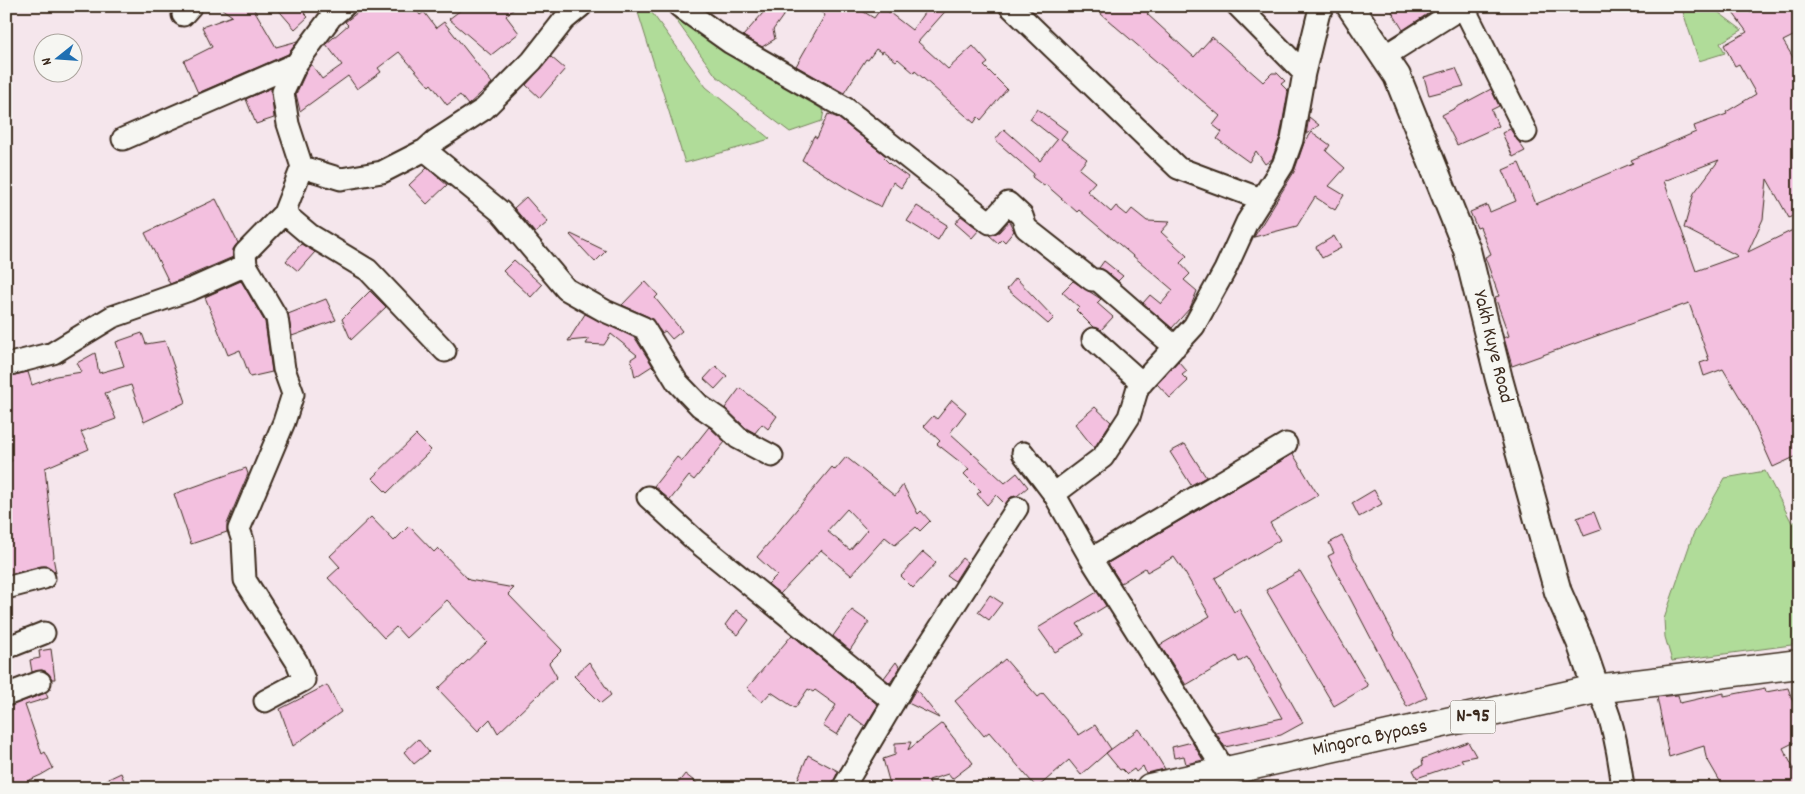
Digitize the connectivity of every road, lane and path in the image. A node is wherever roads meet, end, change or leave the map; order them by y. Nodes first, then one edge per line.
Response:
1 (344, 6) edge
2 (581, 6) edge
3 (679, 6) edge
4 (1010, 6) edge
5 (1238, 6) edge
6 (1324, 6) edge
7 (1354, 12) edge
8 (1383, 57) junction
9 (296, 64) junction
10 (1304, 73) junction
11 (1526, 132) dead end
12 (123, 139) dead end
13 (425, 150) junction
14 (302, 167) junction
15 (1261, 199) junction
16 (284, 213) junction
17 (246, 265) junction
18 (1092, 339) dead end
19 (1175, 347) junction
20 (445, 351) dead end
21 (6, 365) edge
22 (1142, 383) junction
23 (1286, 444) dead end
24 (1023, 453) dead end
25 (772, 456) dead end
26 (1054, 494) junction
27 (648, 497) dead end
28 (1017, 508) dead end
29 (1091, 559) junction
30 (44, 578) dead end
31 (6, 588) edge
32 (44, 633) dead end
33 (6, 648) edge
34 (1799, 664) edge
35 (40, 682) dead end
36 (1596, 689) junction
37 (6, 695) edge
38 (264, 701) dead end
39 (894, 702) junction
40 (1225, 771) junction
41 (843, 788) edge
42 (1150, 788) edge
43 (1623, 788) edge

1 - 9 street
2 - 13 street
3 - 19 street
4 - 15 street
5 - 10 street
6 - 10 street
7 - 8 main road, Yakh Kuye Road
8 - 11 street
8 - 36 main road, Yakh Kuye Road
9 - 12 street
9 - 14 street
10 - 15 street
13 - 14 street
13 - 25 street
14 - 16 street
15 - 19 street
16 - 17 street
16 - 20 street
17 - 21 street
17 - 38 street
18 - 22 street
19 - 22 street
22 - 26 street
23 - 29 street
24 - 26 street
26 - 29 street
27 - 39 street
28 - 39 street
29 - 40 street
30 - 31 street
32 - 33 street
34 - 36 highway, Mingora Bypass / N-95
35 - 37 street
36 - 40 highway, Mingora Bypass / N-95
36 - 43 street
39 - 41 street
40 - 42 highway, Mingora Bypass / N-95

